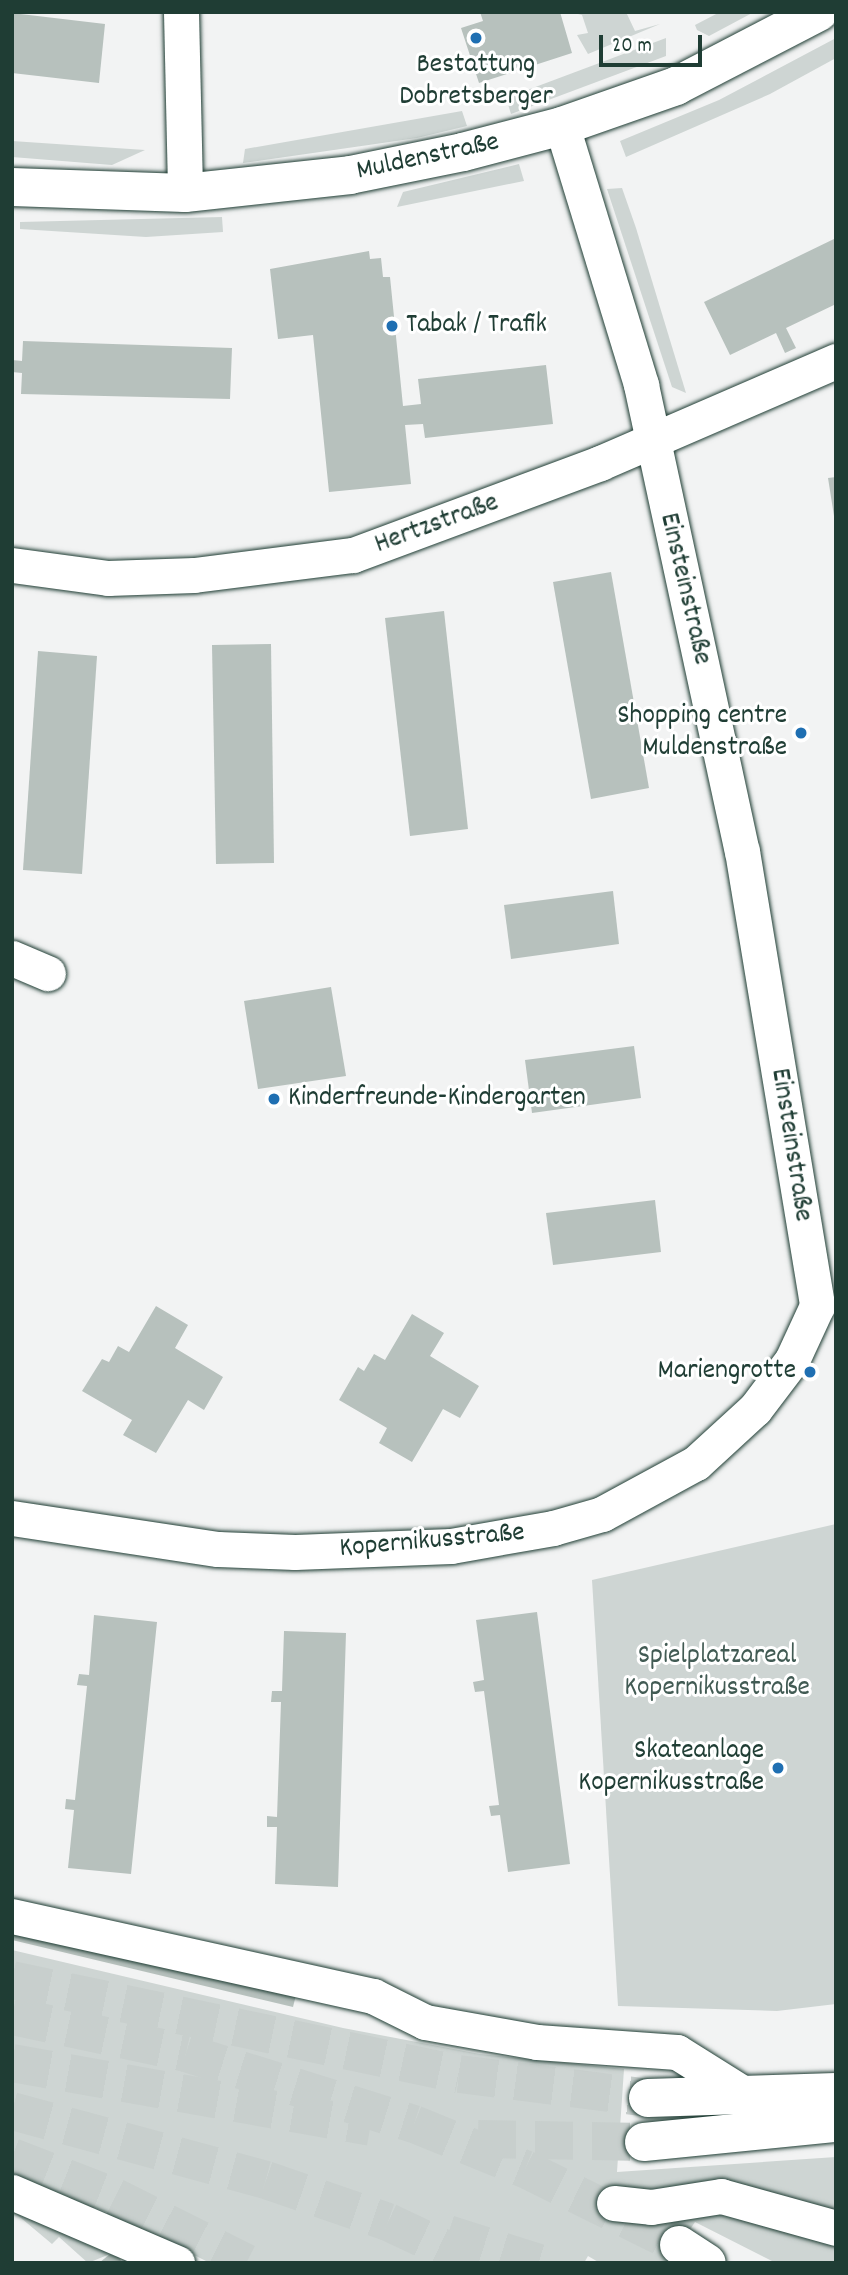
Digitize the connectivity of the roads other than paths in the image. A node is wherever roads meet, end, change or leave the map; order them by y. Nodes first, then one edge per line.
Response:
1 (181, 12) edge
2 (819, 12) edge
3 (562, 126) junction
4 (12, 187) edge
5 (185, 193) junction
6 (836, 360) edge
7 (652, 441) junction
8 (12, 565) edge
9 (12, 958) edge
10 (48, 973) dead end
11 (827, 1315) edge
12 (12, 1518) edge
13 (17, 1926) edge
14 (648, 2098) tunnel mouth
15 (752, 2099) junction
16 (835, 2116) edge
17 (644, 2142) tunnel mouth
18 (12, 2192) edge
19 (614, 2203) dead end
20 (836, 2228) edge
21 (177, 2263) edge

1 - 5 street
2 - 3 main road, Muldenstraße
3 - 5 main road, Muldenstraße
3 - 7 street, Einsteinstraße
4 - 5 main road, Muldenstraße
6 - 7 street, Hertzstraße
7 - 8 street, Hertzstraße
7 - 11 street, Einsteinstraße
9 - 10 street
11 - 12 street, Kopernikusstraße
13 - 15 street
14 - 15 main road
15 - 16 main road
16 - 17 main road
18 - 21 street
19 - 20 street

